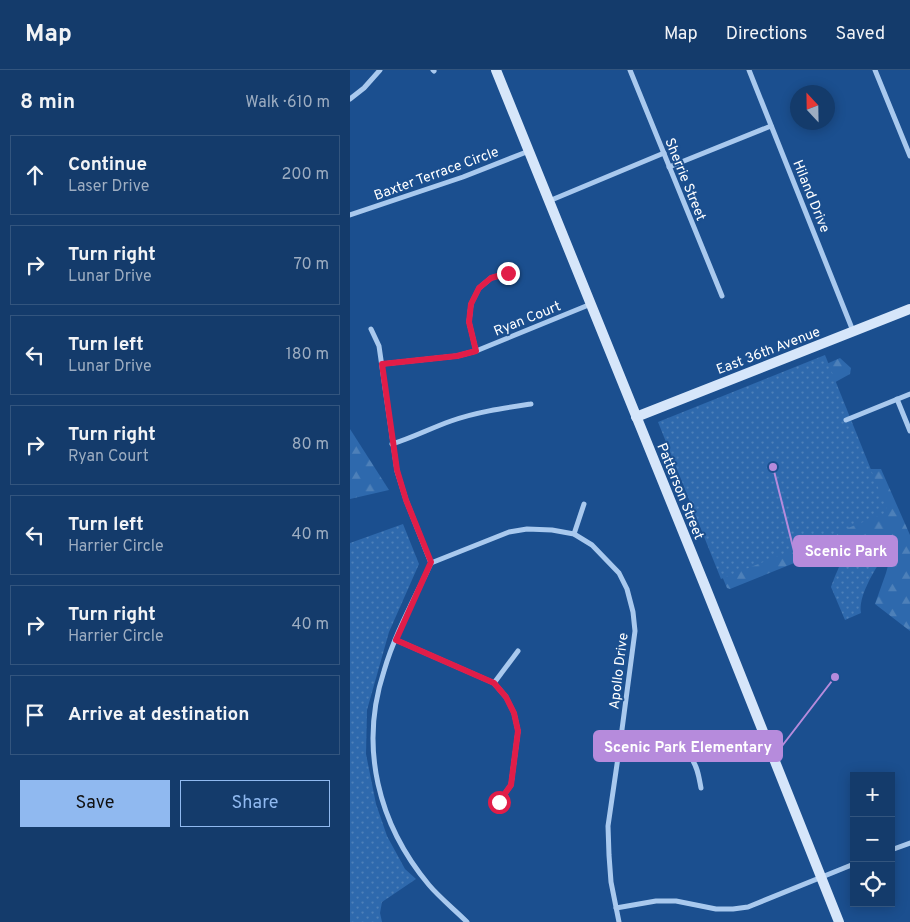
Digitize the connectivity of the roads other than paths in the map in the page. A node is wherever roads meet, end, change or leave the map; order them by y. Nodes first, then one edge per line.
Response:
1 (380, 70) edge
2 (496, 70) edge
3 (630, 70) edge
4 (749, 70) edge
5 (875, 70) edge
6 (350, 98) edge
7 (771, 126) junction
8 (529, 150) junction
9 (664, 153) junction
10 (910, 156) edge
11 (669, 167) junction
12 (549, 201) junction
13 (350, 215) edge
14 (508, 273) dead end
15 (722, 296) dead end
16 (591, 304) junction
17 (910, 310) edge
18 (371, 329) dead end
19 (854, 331) junction
20 (476, 351) junction
21 (382, 364) junction
22 (910, 394) edge
23 (897, 399) junction
24 (531, 404) dead end
25 (636, 417) junction
26 (846, 420) dead end
27 (910, 431) edge
28 (392, 444) junction
29 (584, 504) dead end
30 (574, 534) junction
31 (431, 562) junction
32 (396, 640) junction
33 (518, 651) dead end
34 (494, 683) junction
35 (622, 737) junction
36 (701, 788) dead end
37 (499, 802) dead end
38 (910, 843) edge
39 (895, 849) edge
40 (850, 866) edge
41 (821, 877) junction
42 (616, 908) junction
43 (467, 922) edge
44 (619, 922) edge
45 (839, 922) edge

1 - 6 street
2 - 8 street, Patterson Street
3 - 9 street, Sherrie Street
4 - 7 street, Hiland Drive
5 - 10 street
7 - 11 street
7 - 19 street, Hiland Drive
8 - 12 street, Patterson Street
8 - 13 street, Baxter Terrace Circle
9 - 11 street, Sherrie Street
9 - 12 street
11 - 15 street, Sherrie Street
12 - 16 street, Patterson Street
14 - 20 street
16 - 20 street, Ryan Court
16 - 25 street, Patterson Street
17 - 19 street, East 36th Avenue
18 - 21 street
19 - 25 street, East 36th Avenue
20 - 21 street, Ryan Court
21 - 28 street
22 - 23 street
23 - 26 street
23 - 27 street
24 - 28 street
25 - 41 street, Patterson Street
28 - 31 street
29 - 30 street
30 - 31 street, Apollo Drive
30 - 35 street, Apollo Drive
31 - 32 street
32 - 34 street
32 - 43 street
33 - 34 street
34 - 37 street
35 - 36 street
35 - 42 street, Apollo Drive
38 - 39 street
40 - 41 street
41 - 42 street
41 - 45 street, Patterson Street
42 - 44 street, Apollo Drive

